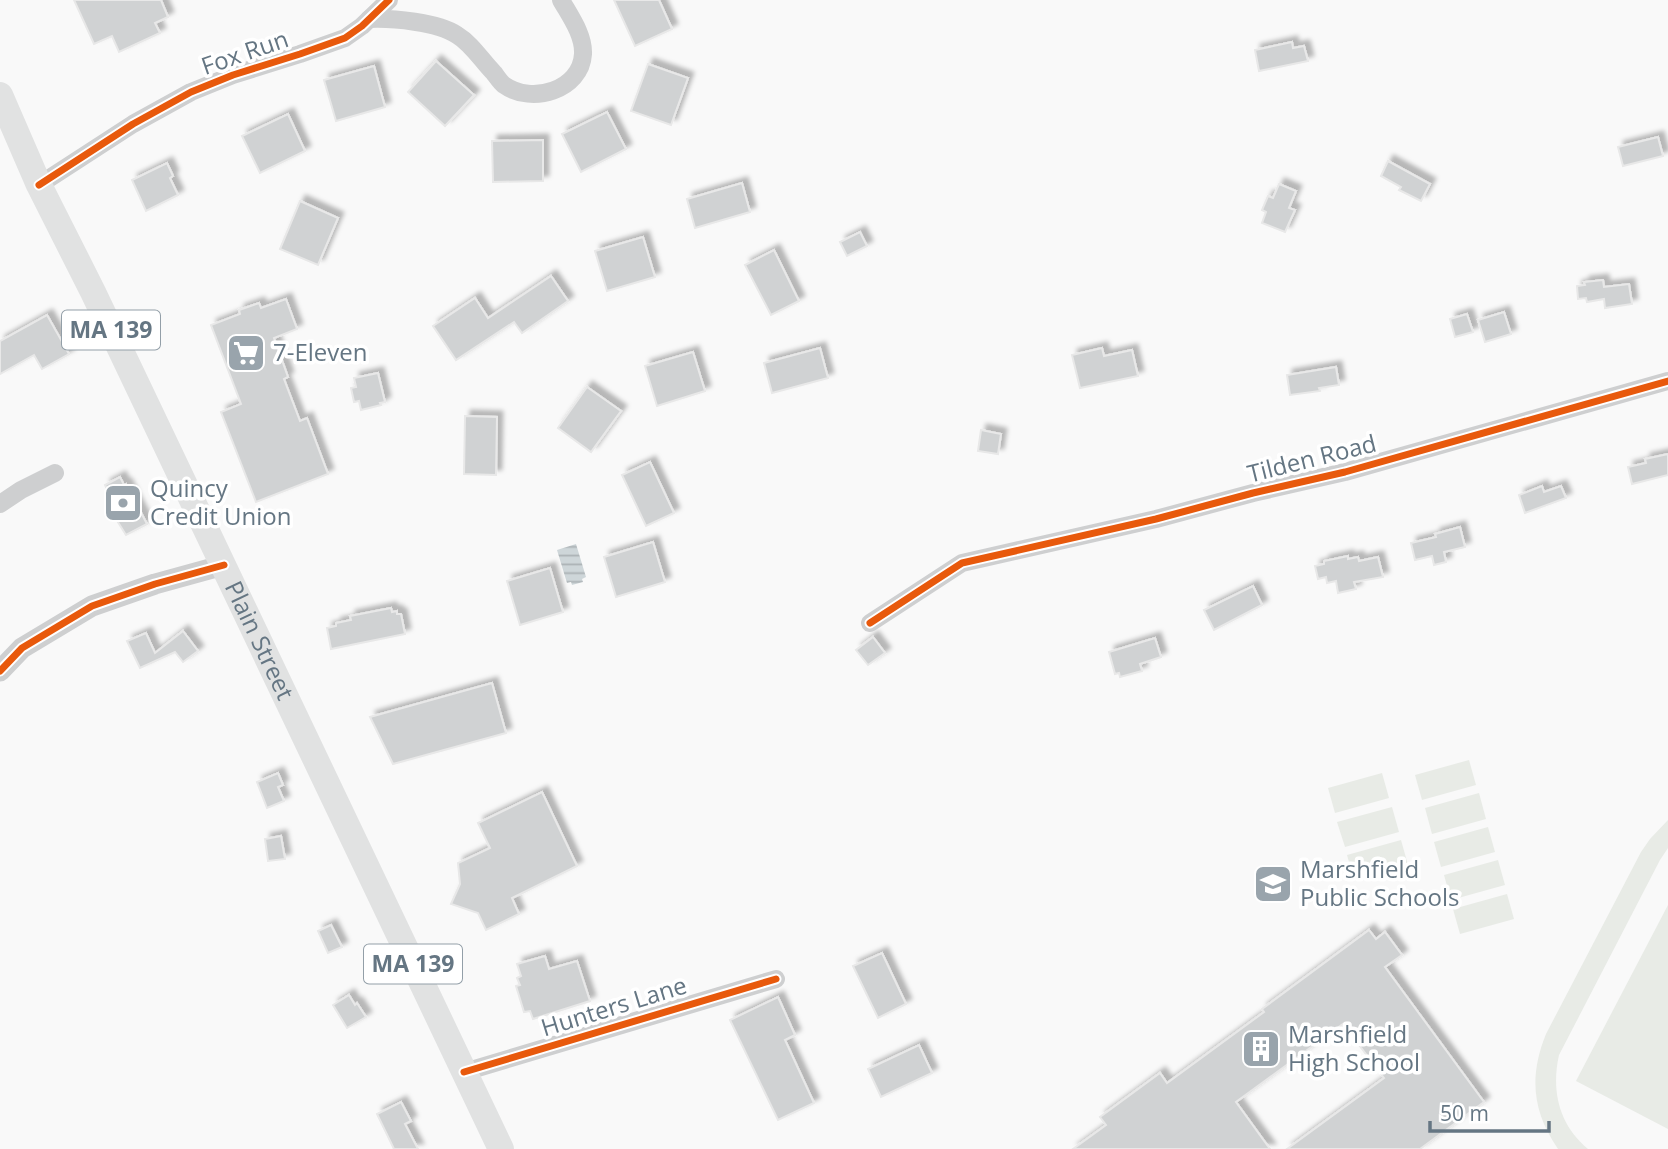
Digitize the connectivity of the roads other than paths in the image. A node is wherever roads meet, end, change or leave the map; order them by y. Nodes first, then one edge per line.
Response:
1 (388, 0) edge
2 (561, 0) edge
3 (369, 19) junction
4 (0, 95) edge
5 (39, 185) junction
6 (1668, 381) edge
7 (55, 473) dead end
8 (0, 505) edge
9 (224, 565) junction
10 (870, 622) dead end
11 (0, 671) edge
12 (776, 979) dead end
13 (464, 1072) junction
14 (501, 1149) edge

1 - 3 street, Fox Run
2 - 3 street
3 - 5 street, Fox Run
4 - 5 main road, Plain Street / MA 139
5 - 9 main road, Plain Street / MA 139
6 - 10 street, Tilden Road
7 - 8 street
9 - 11 street
9 - 13 main road, Plain Street / MA 139
12 - 13 street, Hunters Lane
13 - 14 main road, Plain Street / MA 139

